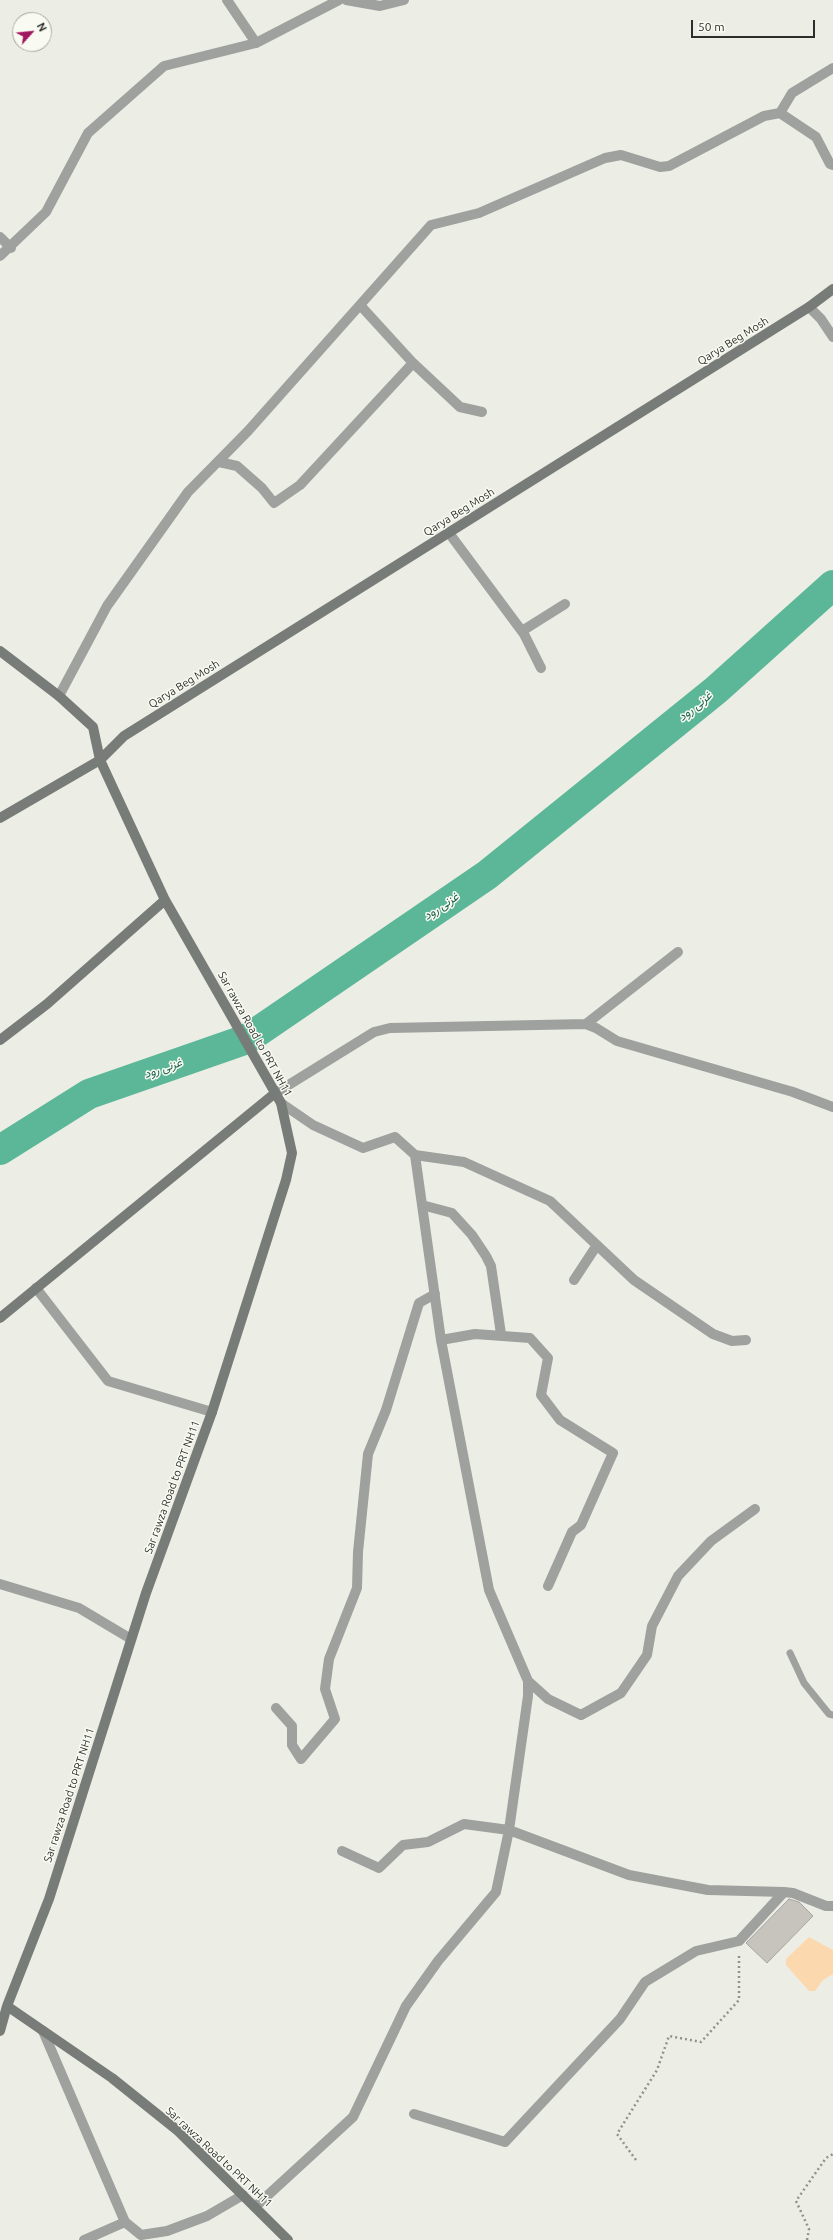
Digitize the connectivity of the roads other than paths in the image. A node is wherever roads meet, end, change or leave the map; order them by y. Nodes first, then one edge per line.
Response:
1 (226, 0) edge
2 (339, 0) edge
3 (346, 0) edge
4 (404, 0) edge
5 (256, 43) junction
6 (833, 68) edge
7 (780, 113) junction
8 (833, 165) edge
9 (0, 237) edge
10 (11, 248) junction
11 (0, 256) edge
12 (833, 289) edge
13 (360, 305) junction
14 (809, 308) junction
15 (833, 337) edge
16 (413, 363) junction
17 (482, 412) dead end
18 (219, 462) junction
19 (449, 533) junction
20 (565, 604) dead end
21 (522, 631) junction
22 (0, 651) edge
23 (541, 668) dead end
24 (59, 696) junction
25 (100, 760) junction
26 (0, 818) edge
27 (165, 900) junction
28 (678, 952) dead end
29 (586, 1024) junction
30 (0, 1040) edge
31 (274, 1094) junction
32 (281, 1103) junction
33 (833, 1107) edge
34 (416, 1155) junction
35 (422, 1205) junction
36 (597, 1245) junction
37 (574, 1280) dead end
38 (36, 1288) junction
39 (435, 1294) junction
40 (0, 1318) edge
41 (501, 1334) junction
42 (442, 1340) junction
43 (746, 1340) dead end
44 (212, 1412) junction
45 (755, 1509) dead end
46 (0, 1584) edge
47 (548, 1586) dead end
48 (131, 1639) junction
49 (790, 1653) dead end
50 (528, 1681) junction
51 (276, 1708) dead end
52 (833, 1715) edge
53 (509, 1830) junction
54 (342, 1851) dead end
55 (784, 1892) junction
56 (833, 1906) edge
57 (7, 2006) junction
58 (0, 2031) edge
59 (43, 2031) junction
60 (414, 2114) dead end
61 (243, 2196) junction
62 (255, 2207) junction
63 (125, 2222) junction
64 (84, 2240) edge
65 (288, 2240) edge

1 - 5 street
2 - 5 street
3 - 4 street
5 - 10 street
6 - 7 street
7 - 8 street
7 - 13 street
9 - 10 street
10 - 11 street
12 - 14 street, Qarya Beg Mosh
13 - 16 street
13 - 18 street
14 - 15 street
14 - 19 street, Qarya Beg Mosh
16 - 17 street
16 - 18 street
18 - 24 street
19 - 21 street
19 - 25 street, Qarya Beg Mosh
20 - 21 street
21 - 23 street
22 - 24 street, Sar rawza Road to PRT NH11
24 - 25 street, Sar rawza Road to PRT NH11
25 - 26 street
25 - 27 street, Sar rawza Road to PRT NH11
27 - 30 street
27 - 31 street, Sar rawza Road to PRT NH11
28 - 29 street
29 - 31 street
29 - 33 street
31 - 32 street, Sar rawza Road to PRT NH11
31 - 38 street
32 - 34 street
32 - 44 street, Sar rawza Road to PRT NH11
34 - 35 street
34 - 36 street
35 - 39 street
35 - 41 street
36 - 37 street
36 - 43 street
38 - 40 street
38 - 44 street
39 - 42 street
39 - 51 street
41 - 42 street
41 - 47 street
42 - 50 street
44 - 48 street, Sar rawza Road to PRT NH11
45 - 50 street
46 - 48 street
48 - 57 street, Sar rawza Road to PRT NH11
49 - 52 lane
50 - 53 street
53 - 54 street
53 - 55 street
53 - 62 street
55 - 56 street
55 - 60 street
57 - 58 street
57 - 59 street, Sar rawza Road to PRT NH11
59 - 61 street, Sar rawza Road to PRT NH11
59 - 63 street
61 - 62 street, Sar rawza Road to PRT NH11
61 - 63 street
62 - 65 street, Sar rawza Road to PRT NH11
63 - 64 street

